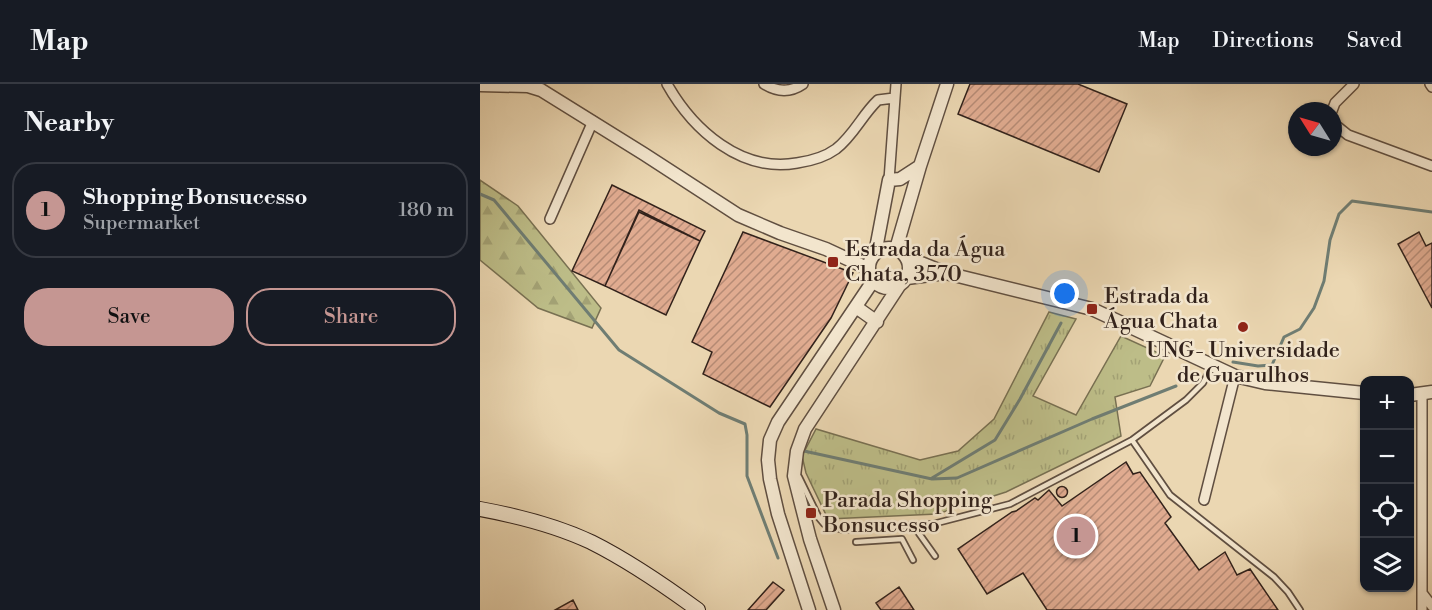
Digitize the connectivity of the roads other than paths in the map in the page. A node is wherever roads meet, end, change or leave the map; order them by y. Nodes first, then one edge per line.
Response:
1 (667, 84) edge
2 (764, 84) edge
3 (803, 84) edge
4 (896, 84) edge
5 (947, 84) edge
6 (1354, 84) edge
7 (480, 85) edge
8 (529, 85) edge
9 (894, 98) junction
10 (1337, 102) edge
11 (593, 121) junction
12 (1342, 130) edge
13 (920, 166) junction
14 (1432, 166) edge
15 (893, 180) junction
16 (550, 219) dead end
17 (901, 226) junction
18 (901, 253) junction
19 (872, 265) junction
20 (946, 273) junction
21 (903, 282) junction
22 (856, 308) junction
23 (877, 322) junction
24 (1212, 366) junction
25 (1235, 376) junction
26 (1360, 392) edge
27 (1421, 394) edge
28 (1428, 431) edge
29 (1132, 440) junction
30 (794, 466) junction
31 (1204, 500) dead end
32 (480, 509) edge
33 (480, 514) edge
34 (913, 525) junction
35 (856, 542) dead end
36 (935, 556) dead end
37 (913, 560) dead end
38 (1422, 593) junction
39 (1432, 606) edge
40 (682, 610) edge
41 (698, 610) edge
42 (809, 610) edge
43 (834, 610) edge
44 (1300, 610) edge
45 (1422, 610) edge

1 - 9 street
2 - 3 street
4 - 9 street
5 - 13 street
6 - 10 street
7 - 8 street
8 - 11 street
9 - 15 street
11 - 16 street
11 - 19 street
12 - 14 street
13 - 15 street
13 - 17 street
15 - 17 street
15 - 19 street
17 - 18 street
18 - 19 street
18 - 20 street
18 - 21 street
19 - 21 street
19 - 22 street
20 - 21 street
20 - 24 street
21 - 23 street
22 - 23 street
22 - 42 street
23 - 30 street
24 - 25 street
24 - 29 lane
25 - 26 street
25 - 31 street
27 - 28 street
28 - 38 street
29 - 34 lane
29 - 44 lane
30 - 34 lane
30 - 43 street
32 - 41 main road
33 - 40 main road
34 - 36 lane
35 - 37 lane
38 - 39 street
38 - 45 street

